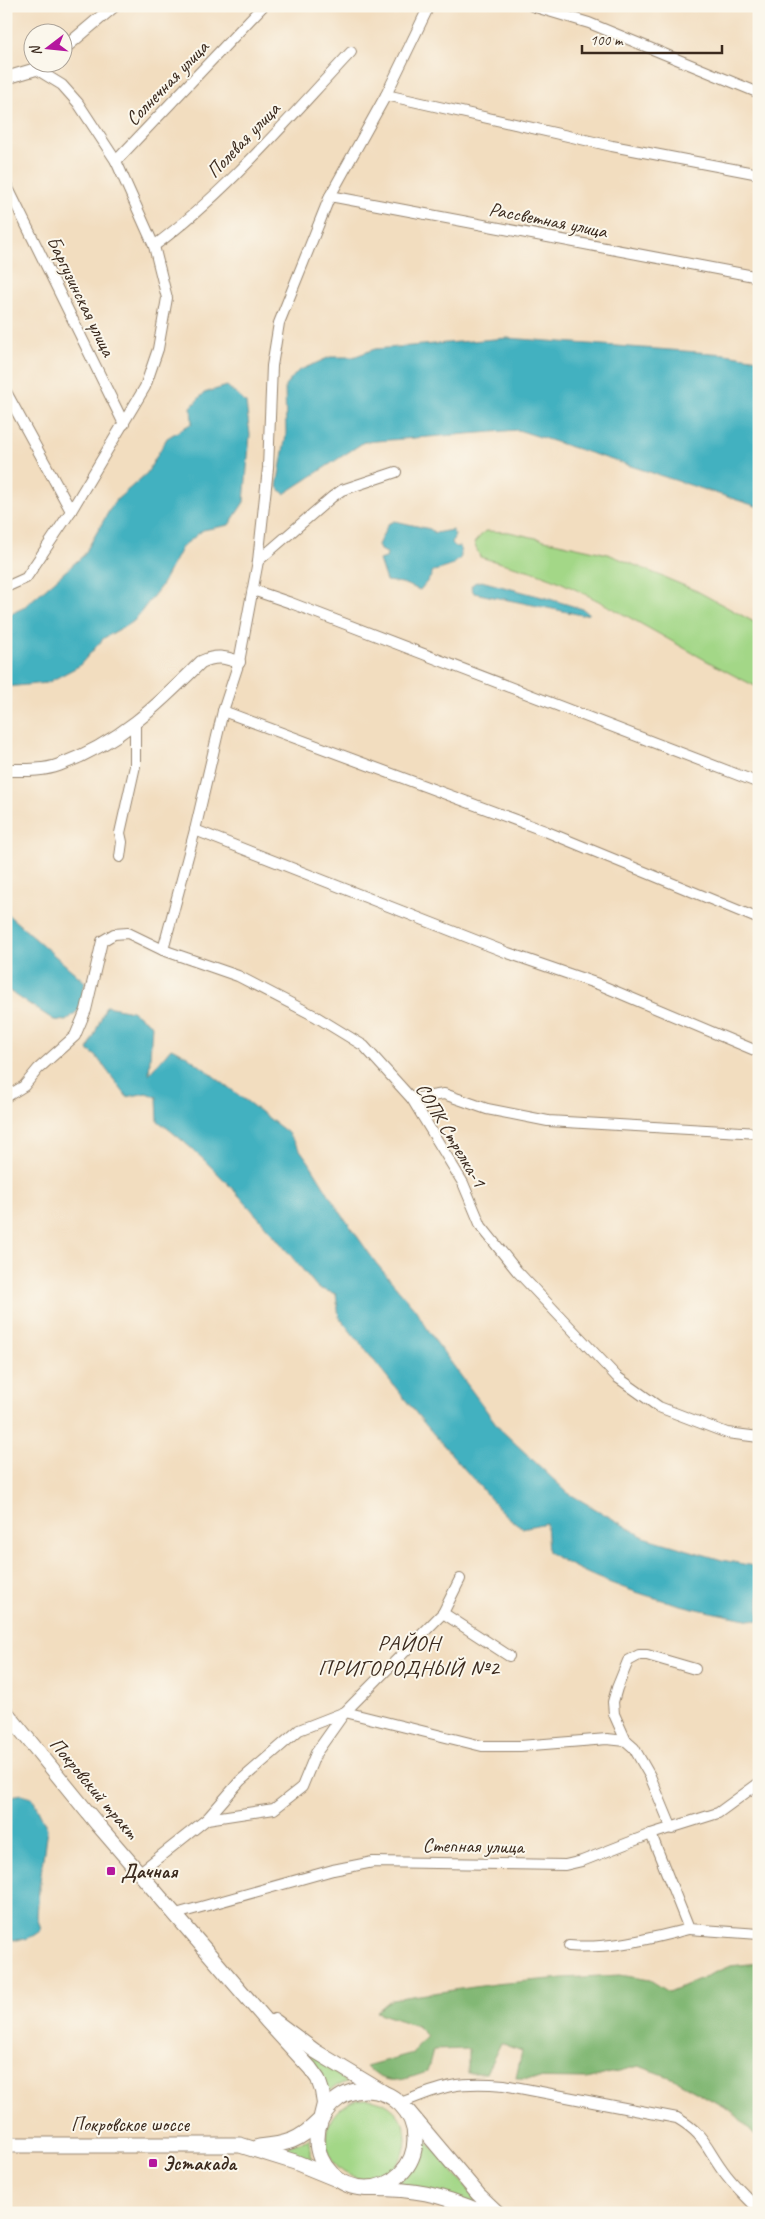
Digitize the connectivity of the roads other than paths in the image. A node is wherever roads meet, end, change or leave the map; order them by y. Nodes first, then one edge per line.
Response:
1 (114, 6) edge
2 (263, 6) edge
3 (428, 6) edge
4 (532, 6) edge
5 (72, 42) edge
6 (350, 52) dead end
7 (24, 72) edge
8 (48, 72) edge
9 (6, 78) edge
10 (759, 93) edge
11 (386, 95) junction
12 (116, 161) junction
13 (759, 174) edge
14 (6, 184) edge
15 (330, 196) junction
16 (154, 246) junction
17 (759, 277) edge
18 (6, 392) edge
19 (124, 424) junction
20 (396, 472) dead end
21 (72, 511) junction
22 (258, 561) junction
23 (8, 582) edge
24 (253, 590) junction
25 (240, 662) junction
26 (223, 711) junction
27 (135, 724) junction
28 (6, 770) edge
29 (759, 782) edge
30 (195, 830) junction
31 (120, 857) dead end
32 (759, 920) edge
33 (163, 950) junction
34 (759, 1052) edge
35 (6, 1097) edge
36 (412, 1099) junction
37 (759, 1134) edge
38 (759, 1437) edge
39 (460, 1579) dead end
40 (443, 1613) junction
41 (509, 1656) dead end
42 (695, 1670) dead end
43 (6, 1712) edge
44 (344, 1712) junction
45 (626, 1741) junction
46 (759, 1783) edge
47 (754, 1792) edge
48 (207, 1819) junction
49 (672, 1829) junction
50 (651, 1834) junction
51 (139, 1873) junction
52 (176, 1914) junction
53 (689, 1929) junction
54 (759, 1934) edge
55 (568, 1946) dead end
56 (251, 2002) junction
57 (383, 2092) junction
58 (404, 2107) junction
59 (320, 2118) junction
60 (6, 2145) edge
61 (253, 2147) junction
62 (339, 2180) junction
63 (365, 2189) junction
64 (759, 2210) edge
65 (484, 2213) edge
66 (498, 2213) edge

1 - 5 street
2 - 12 street, Солнечная улица
3 - 11 street
4 - 10 street
6 - 16 street, Полевая улица
7 - 9 street
8 - 12 street
11 - 13 street
11 - 15 street
12 - 16 street
14 - 19 street, Баргузинская улица
15 - 17 street, Рассветная улица
15 - 22 street
16 - 19 street
18 - 21 street
19 - 21 street
20 - 22 street
21 - 23 street
22 - 24 street
24 - 25 street
24 - 29 street
25 - 26 street
25 - 27 street
26 - 30 street
26 - 32 street
27 - 28 street
27 - 31 street
30 - 33 street
30 - 34 street
33 - 35 street, СОПК Стрелка-1
33 - 36 street, СОПК Стрелка-1
36 - 37 street
36 - 38 street, СОПК Стрелка-1
39 - 40 street
40 - 41 street
40 - 44 street
42 - 45 street
43 - 51 main road, Покровский тракт
44 - 45 street
44 - 48 street
44 - 48 street
45 - 49 street
46 - 47 street, Степная улица
47 - 49 street, Степная улица
48 - 51 street
49 - 50 street, Степная улица
50 - 52 street, Степная улица
50 - 53 street
51 - 52 main road, Покровский тракт
52 - 56 main road, Покровский тракт
53 - 54 street
53 - 55 street
56 - 57 main road
56 - 59 main road
57 - 58 main road
57 - 59 main road
58 - 63 main road
58 - 64 street
58 - 66 main road
59 - 61 main road, Покровское шоссе
59 - 62 main road
60 - 61 main road, Покровское шоссе
61 - 62 main road, Покровское шоссе
62 - 63 main road
63 - 65 main road

